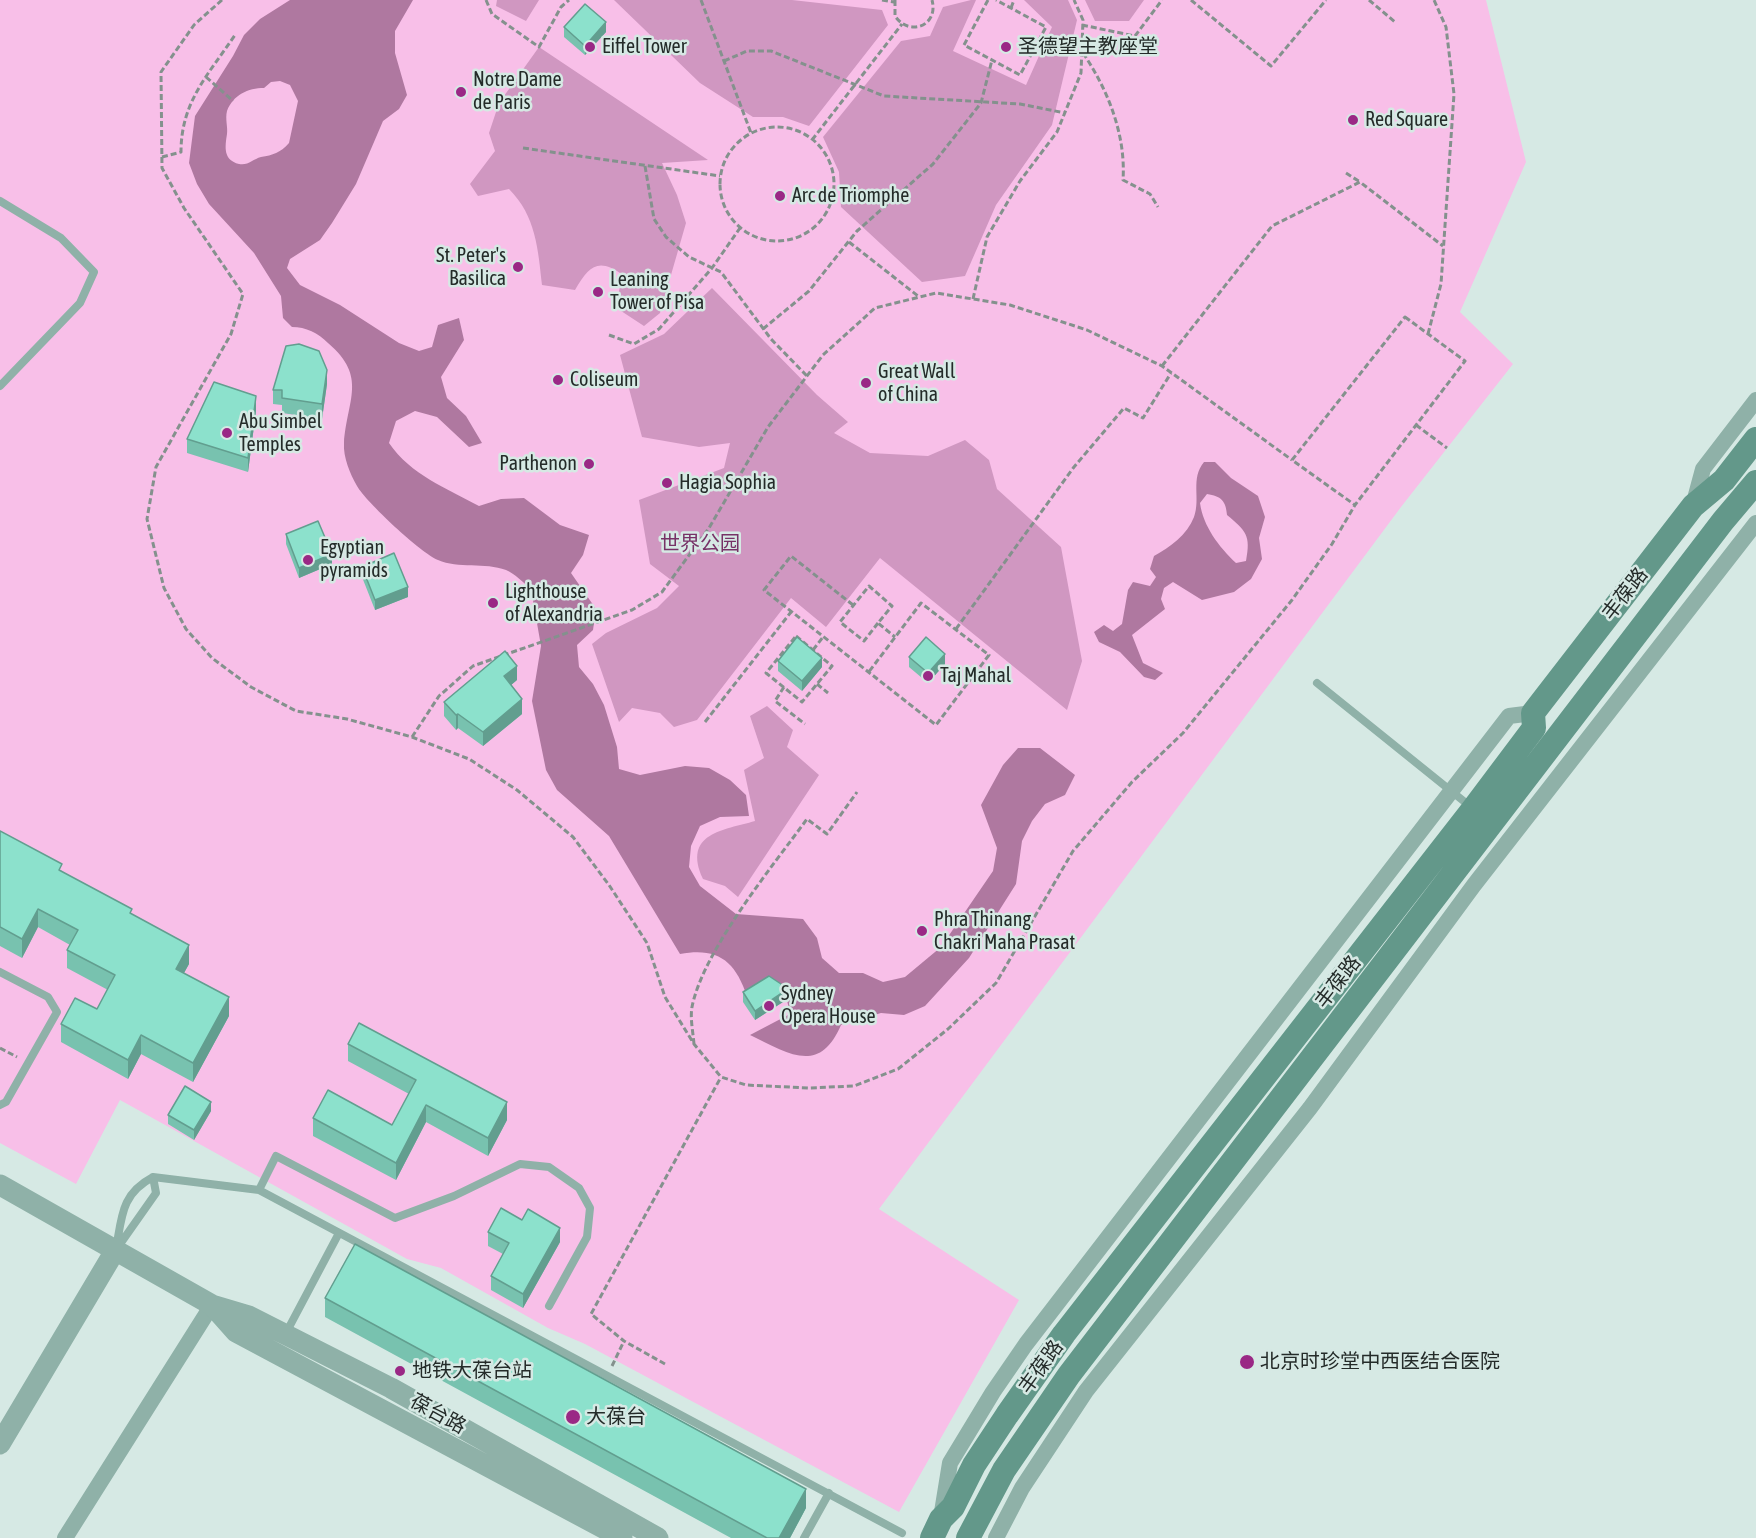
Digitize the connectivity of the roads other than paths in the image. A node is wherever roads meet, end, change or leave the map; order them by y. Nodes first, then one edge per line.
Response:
1 (0, 201) edge
2 (0, 386) edge
3 (1756, 400) edge
4 (1756, 439) edge
5 (1756, 482) edge
6 (1693, 506) junction
7 (1756, 523) edge
8 (1317, 683) dead end
9 (1533, 713) junction
10 (1451, 791) junction
11 (1482, 817) junction
12 (1509, 839) junction
13 (0, 972) edge
14 (0, 1105) edge
15 (153, 1177) junction
16 (0, 1185) edge
17 (259, 1190) junction
18 (339, 1233) junction
19 (116, 1249) junction
20 (212, 1305) junction
21 (549, 1306) dead end
22 (285, 1334) junction
23 (0, 1444) edge
24 (829, 1493) junction
25 (936, 1528) edge
26 (902, 1533) dead end
27 (65, 1538) edge
28 (622, 1538) edge
29 (658, 1538) edge
30 (804, 1538) edge
31 (968, 1538) edge
32 (996, 1538) edge

1 - 2 lane
3 - 6 street
4 - 6 main road, 丰葆路
5 - 11 main road, 丰葆路
6 - 9 main road, 丰葆路
7 - 12 street
8 - 10 lane
9 - 10 street
9 - 11 main road, 丰葆路
10 - 11 lane
10 - 25 street
11 - 12 lane
11 - 25 main road, 丰葆路
11 - 31 main road, 丰葆路
12 - 32 street
13 - 14 lane
15 - 17 lane
15 - 19 lane
15 - 19 lane
16 - 19 street, 葆台路
17 - 18 lane
17 - 21 lane
18 - 22 lane
18 - 24 lane
19 - 20 street, 葆台路
19 - 23 street
20 - 22 street, 葆台路
20 - 27 street
20 - 28 street, 葆台路
22 - 29 street, 葆台路
24 - 26 lane
24 - 30 lane

